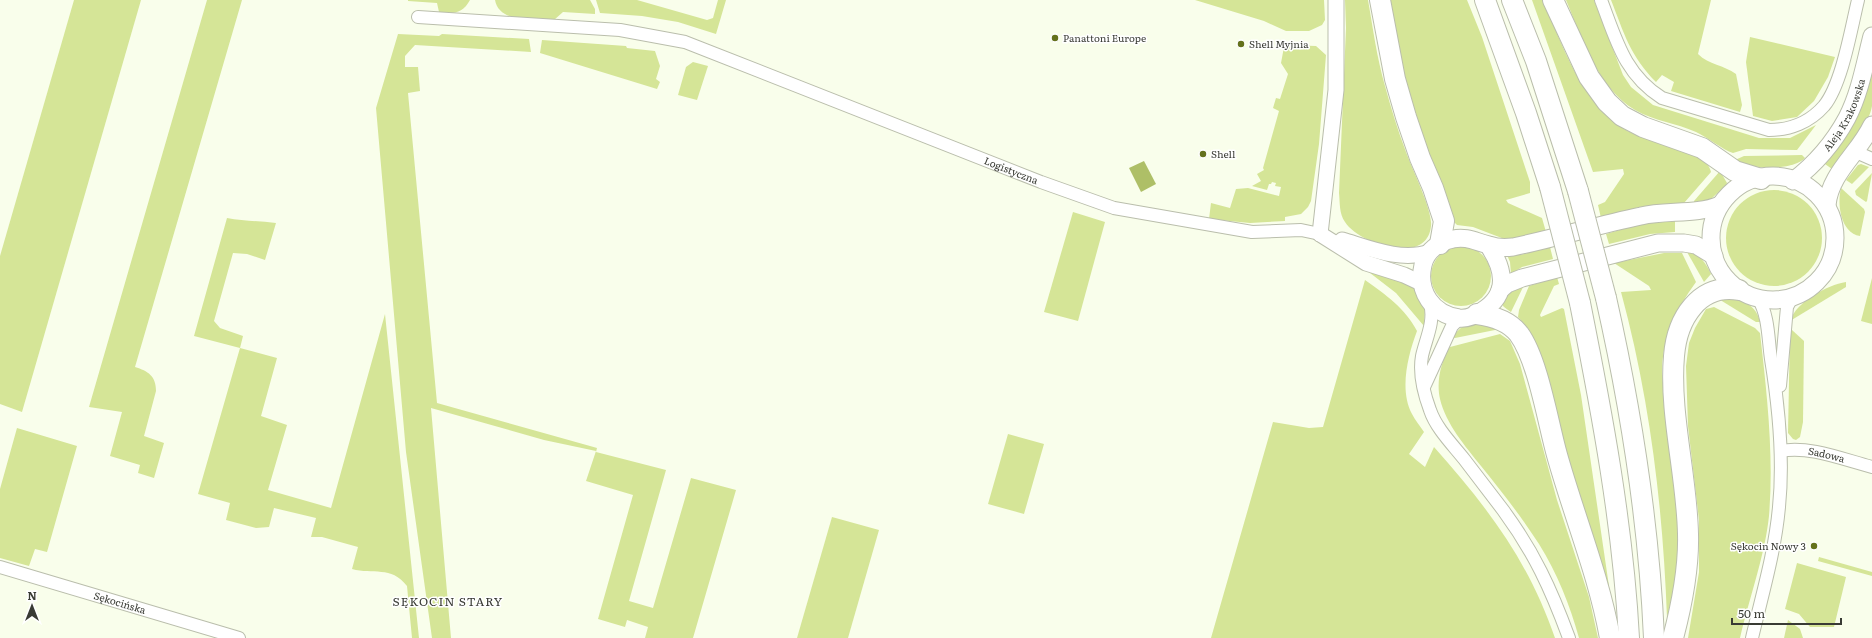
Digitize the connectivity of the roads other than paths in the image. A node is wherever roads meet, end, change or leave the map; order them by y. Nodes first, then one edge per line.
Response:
1 (1336, 0) edge
2 (1380, 0) edge
3 (1484, 0) edge
4 (1512, 0) edge
5 (1553, 0) edge
6 (1601, 0) edge
7 (1858, 0) edge
8 (418, 17) dead end
9 (1872, 36) edge
10 (1872, 125) edge
11 (1856, 152) junction
12 (1872, 159) edge
13 (1761, 179) junction
14 (1793, 181) junction
15 (1720, 205) junction
16 (1827, 205) junction
17 (1320, 234) junction
18 (1488, 245) junction
19 (1435, 248) junction
20 (1714, 256) junction
21 (1421, 283) junction
22 (1500, 290) junction
23 (1739, 290) junction
24 (1793, 296) junction
25 (1758, 298) junction
26 (1430, 303) junction
27 (1468, 316) junction
28 (1424, 387) junction
29 (1778, 403) junction
30 (1781, 451) junction
31 (1872, 467) edge
32 (0, 567) edge
33 (239, 638) edge
34 (1569, 638) edge
35 (1610, 638) edge
36 (1629, 638) edge
37 (1654, 638) edge
38 (1673, 638) edge
39 (1752, 638) edge

1 - 17 street
2 - 19 main road
3 - 36 main road, bridge
4 - 37 main road, bridge
5 - 13 main road
6 - 7 street
8 - 17 street, Logistyczna
9 - 14 main road, Aleja Krakowska
10 - 11 main road
11 - 12 street
11 - 16 main road
13 - 14 main road
13 - 15 main road
14 - 16 main road
15 - 18 main road
15 - 20 main road
16 - 24 main road
17 - 19 street
17 - 21 street
18 - 19 main road
18 - 22 main road
19 - 21 main road
20 - 22 main road
20 - 23 main road
21 - 26 main road
22 - 27 main road
23 - 25 main road
23 - 38 main road
24 - 25 main road
24 - 29 street
25 - 29 street
26 - 27 main road
26 - 28 street
27 - 28 street
27 - 35 main road
28 - 34 street
29 - 30 street
30 - 31 street, Sadowa
30 - 39 street
32 - 33 street, Sękocińska

